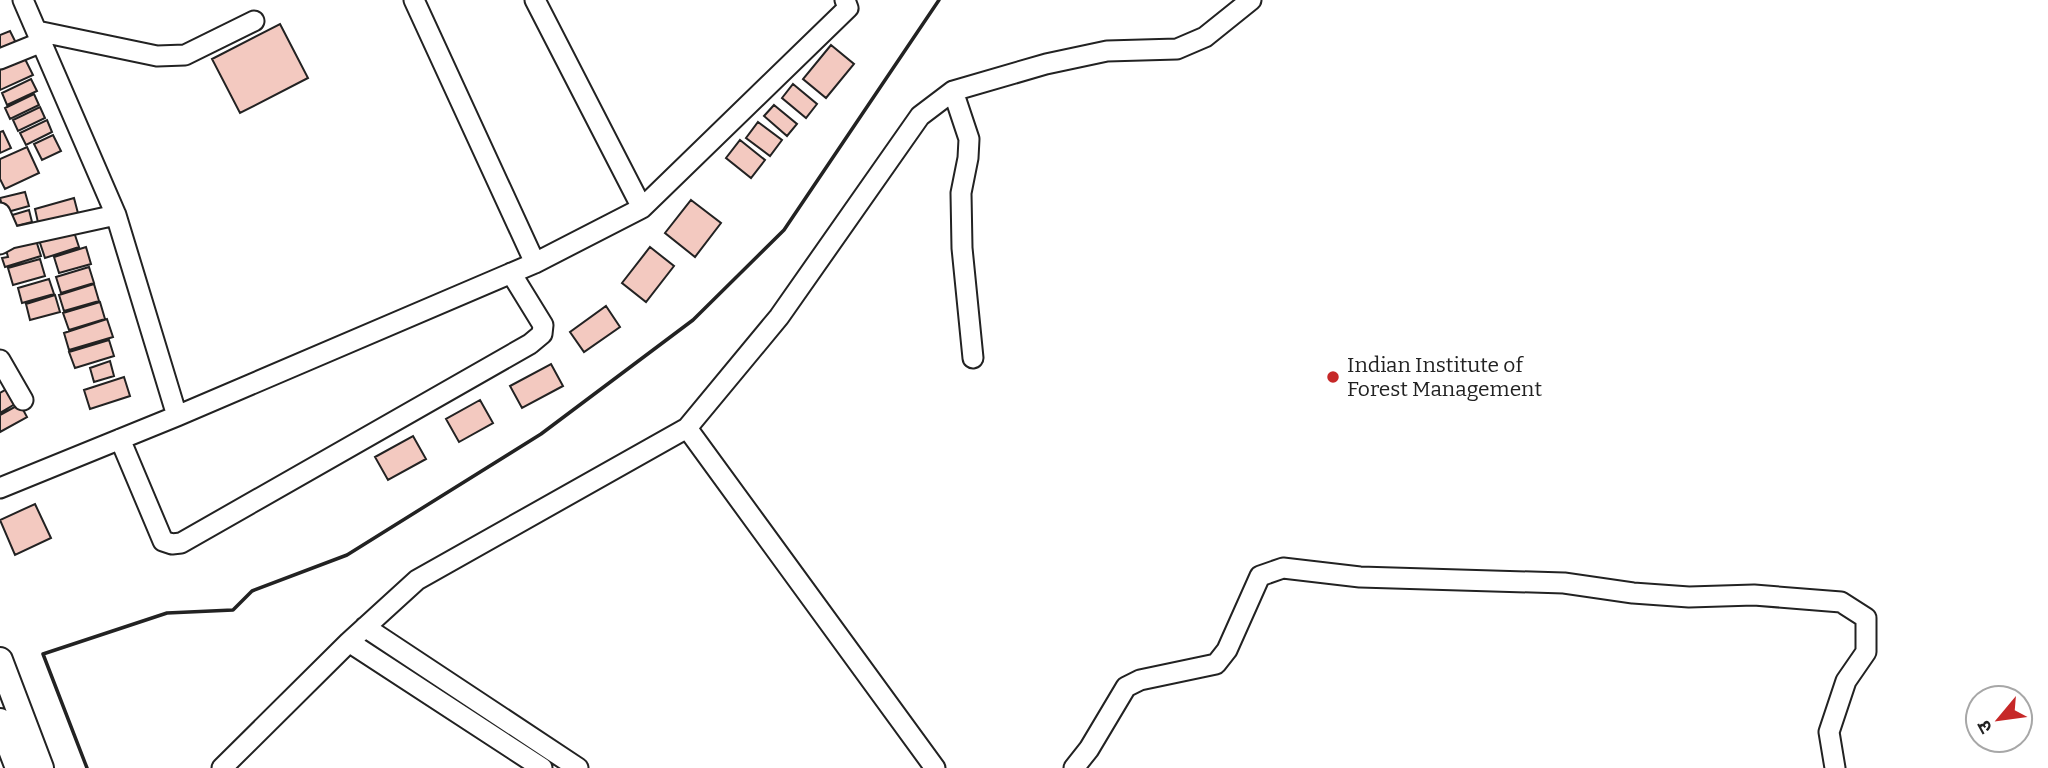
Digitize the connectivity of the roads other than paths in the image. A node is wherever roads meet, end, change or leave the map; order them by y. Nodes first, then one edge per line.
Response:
1 (23, 0) edge
2 (414, 0) edge
3 (535, 0) edge
4 (845, 0) edge
5 (1251, 0) edge
6 (254, 21) dead end
7 (39, 36) junction
8 (0, 59) edge
9 (953, 92) junction
10 (642, 208) junction
11 (0, 214) edge
12 (116, 215) junction
13 (6, 241) edge
14 (535, 263) junction
15 (511, 273) junction
16 (973, 358) dead end
17 (0, 360) edge
18 (23, 400) dead end
19 (177, 416) junction
20 (687, 428) junction
21 (120, 439) junction
22 (0, 488) edge
23 (365, 627) junction
24 (349, 642) junction
25 (0, 660) edge
26 (0, 720) edge
27 (18, 768) edge
28 (41, 768) edge
29 (222, 768) edge
30 (542, 768) edge
31 (578, 768) edge
32 (935, 768) edge
33 (1074, 768) edge
34 (1835, 768) edge

1 - 7 street
2 - 14 street
3 - 10 street
4 - 10 street
5 - 9 street
6 - 7 street
7 - 8 street
7 - 12 street
9 - 16 street
9 - 20 street
10 - 14 street
11 - 13 street
12 - 13 street
12 - 19 street
14 - 15 street
15 - 19 street
15 - 21 street
17 - 18 street
19 - 21 street
20 - 23 street
20 - 32 street
21 - 22 street
23 - 24 street
23 - 31 street
24 - 29 street
24 - 30 street
25 - 28 main road
26 - 27 main road
33 - 34 street

